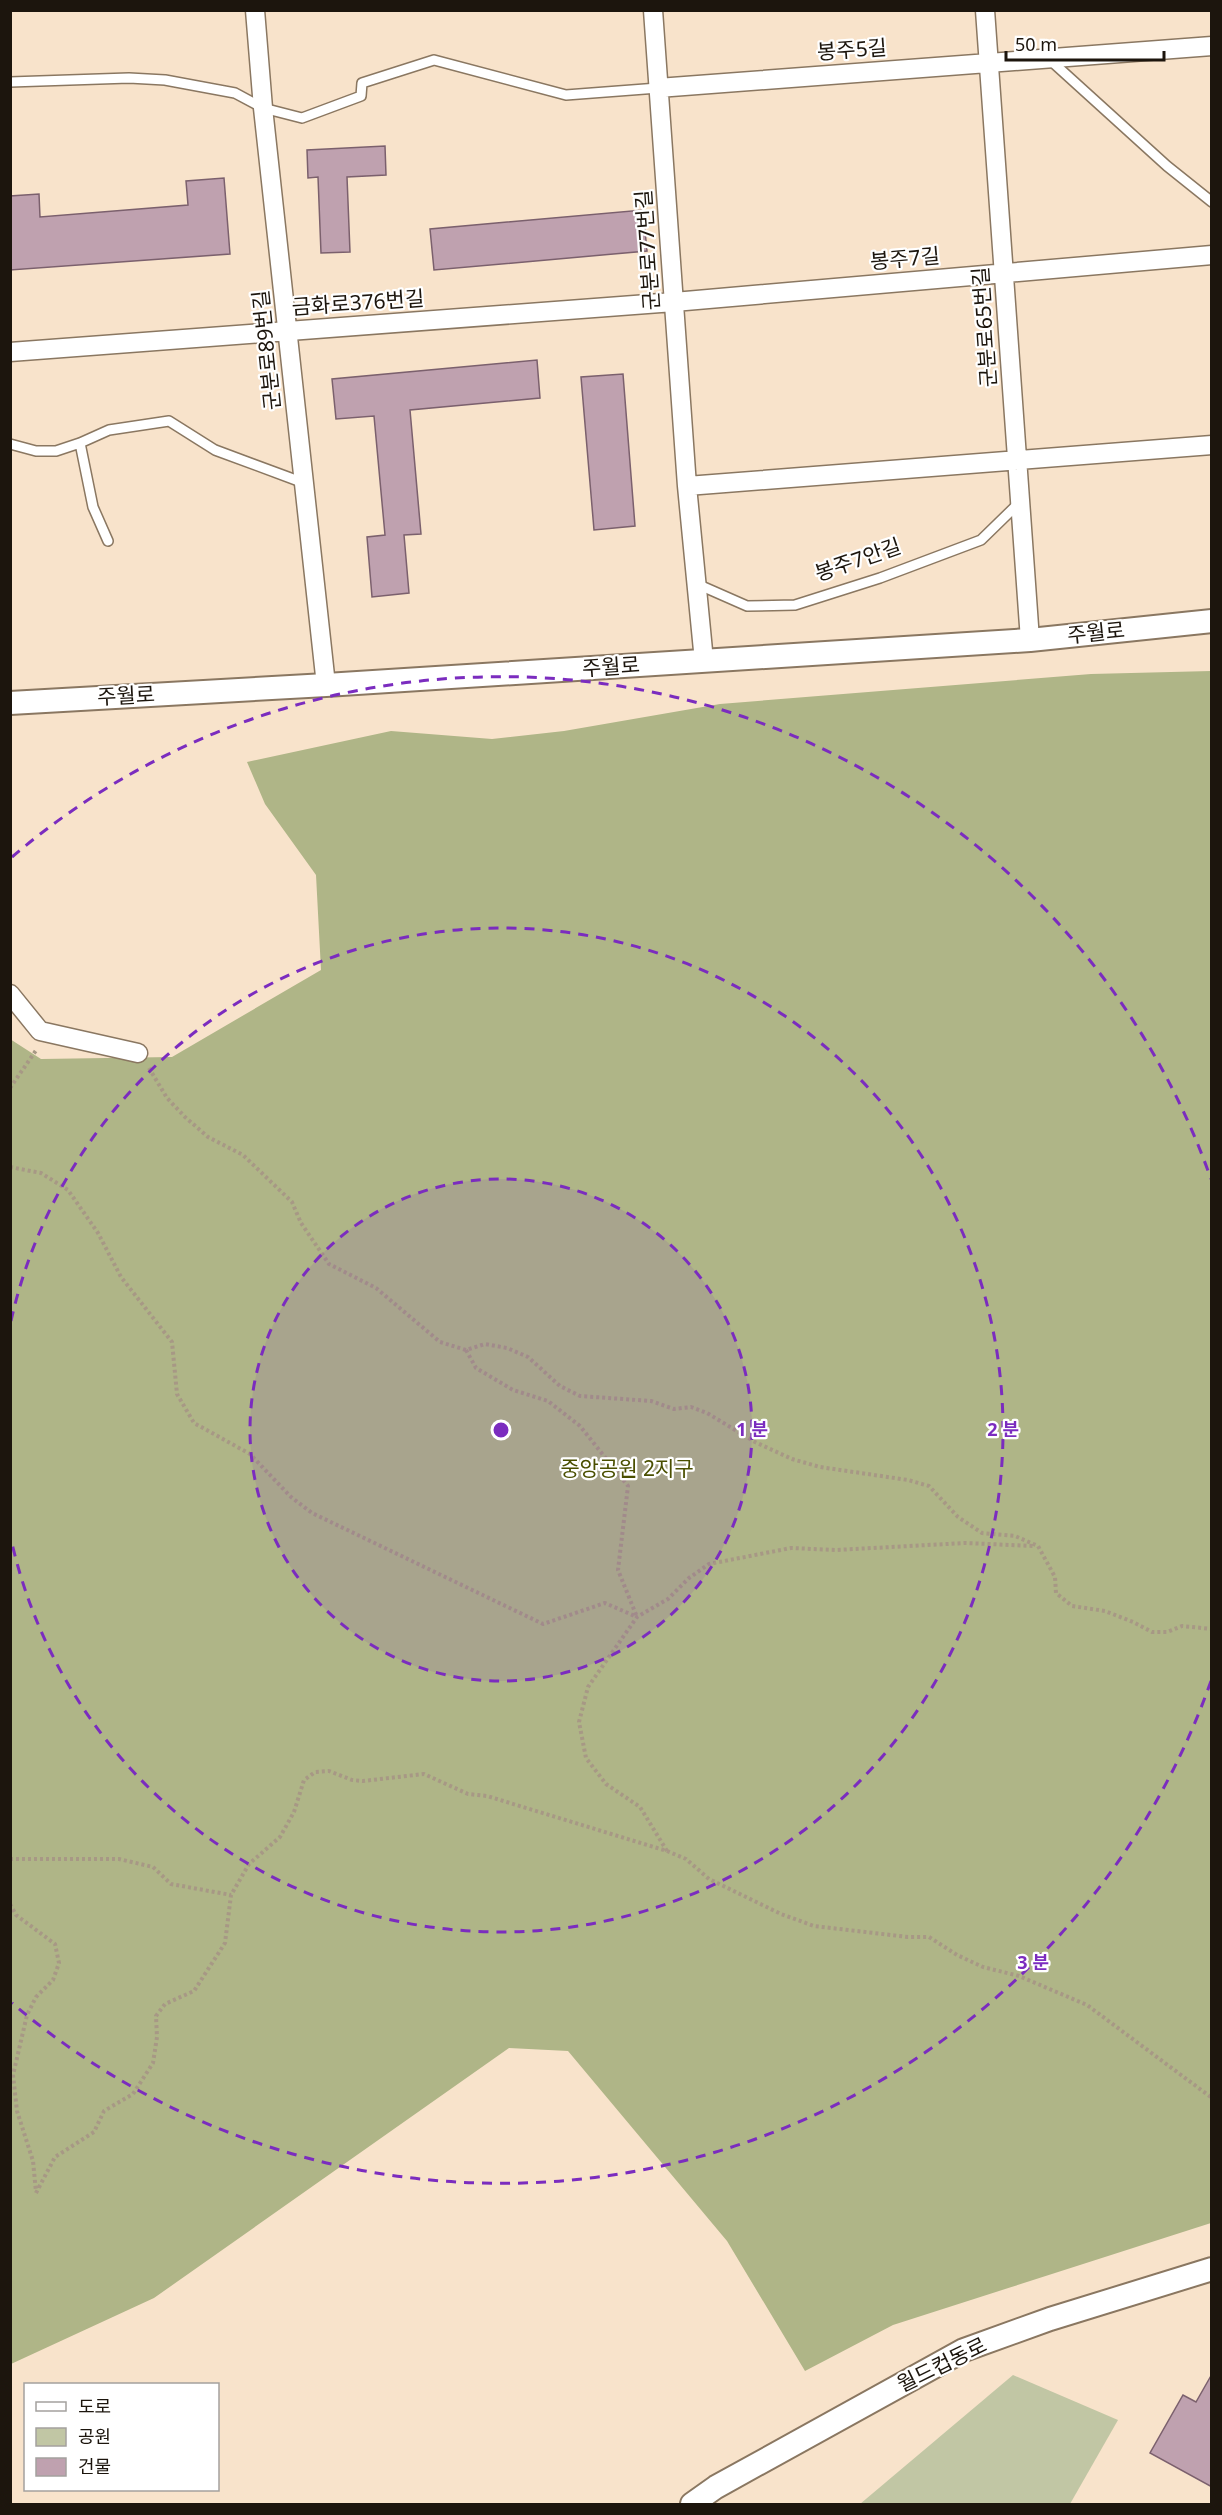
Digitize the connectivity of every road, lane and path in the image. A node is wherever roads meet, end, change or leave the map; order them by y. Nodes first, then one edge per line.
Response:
1 (255, 10) edge
2 (653, 10) edge
3 (985, 10) edge
4 (1212, 46) edge
5 (1048, 58) junction
6 (989, 63) junction
7 (10, 82) edge
8 (658, 88) junction
9 (263, 108) junction
10 (1212, 202) edge
11 (1212, 255) edge
12 (1004, 273) junction
13 (674, 302) junction
14 (287, 331) junction
15 (10, 352) edge
16 (80, 443) junction
17 (10, 444) edge
18 (1212, 445) edge
19 (1017, 460) junction
20 (304, 483) junction
21 (687, 486) junction
22 (1020, 502) junction
23 (108, 541) dead end
24 (697, 583) junction
25 (1212, 621) edge
26 (1030, 640) junction
27 (704, 661) junction
28 (326, 685) junction
29 (10, 703) edge
30 (10, 994) edge
31 (40, 1031) junction
32 (138, 1053) joint
33 (10, 1088) edge
34 (10, 1167) edge
35 (466, 1350) junction
36 (1038, 1546) junction
37 (637, 1617) junction
38 (1212, 1629) edge
39 (667, 1851) junction
40 (10, 1859) edge
41 (231, 1895) junction
42 (10, 1904) edge
43 (1212, 2098) edge
44 (1212, 2269) edge
45 (693, 2505) edge

1 - 9 street, 군분로89번길
2 - 8 street, 군분로77번길
3 - 6 street, 군분로65번길
4 - 5 street, 봉주5길
5 - 6 street, 봉주5길
5 - 10 lane
6 - 8 street, 봉주5길
6 - 12 street, 군분로65번길
7 - 9 lane
8 - 9 lane
8 - 13 street, 군분로77번길
9 - 14 street, 군분로89번길
11 - 12 street, 봉주7길
12 - 13 street, 봉주7길
12 - 19 street, 군분로65번길
13 - 14 street, 금화로376번길
13 - 21 street, 군분로77번길
14 - 15 street, 금화로376번길
14 - 20 street, 군분로89번길
16 - 17 lane
16 - 20 lane
16 - 23 lane
18 - 19 street
19 - 21 street
19 - 22 street, 군분로65번길
20 - 28 street, 군분로89번길
21 - 24 street, 군분로77번길
22 - 24 lane, 봉주7안길
22 - 26 street, 군분로65번길
24 - 27 street, 군분로77번길
25 - 26 street, 주월로
26 - 27 street, 주월로
27 - 28 street, 주월로
28 - 29 street, 주월로
30 - 31 street
31 - 32 street
31 - 33 path
32 - 35 path
34 - 37 path
35 - 36 path
35 - 37 path
36 - 37 path
36 - 38 path
37 - 39 path
39 - 41 path
39 - 43 path
40 - 41 path
41 - 42 path
44 - 45 street, 월드컵동로

